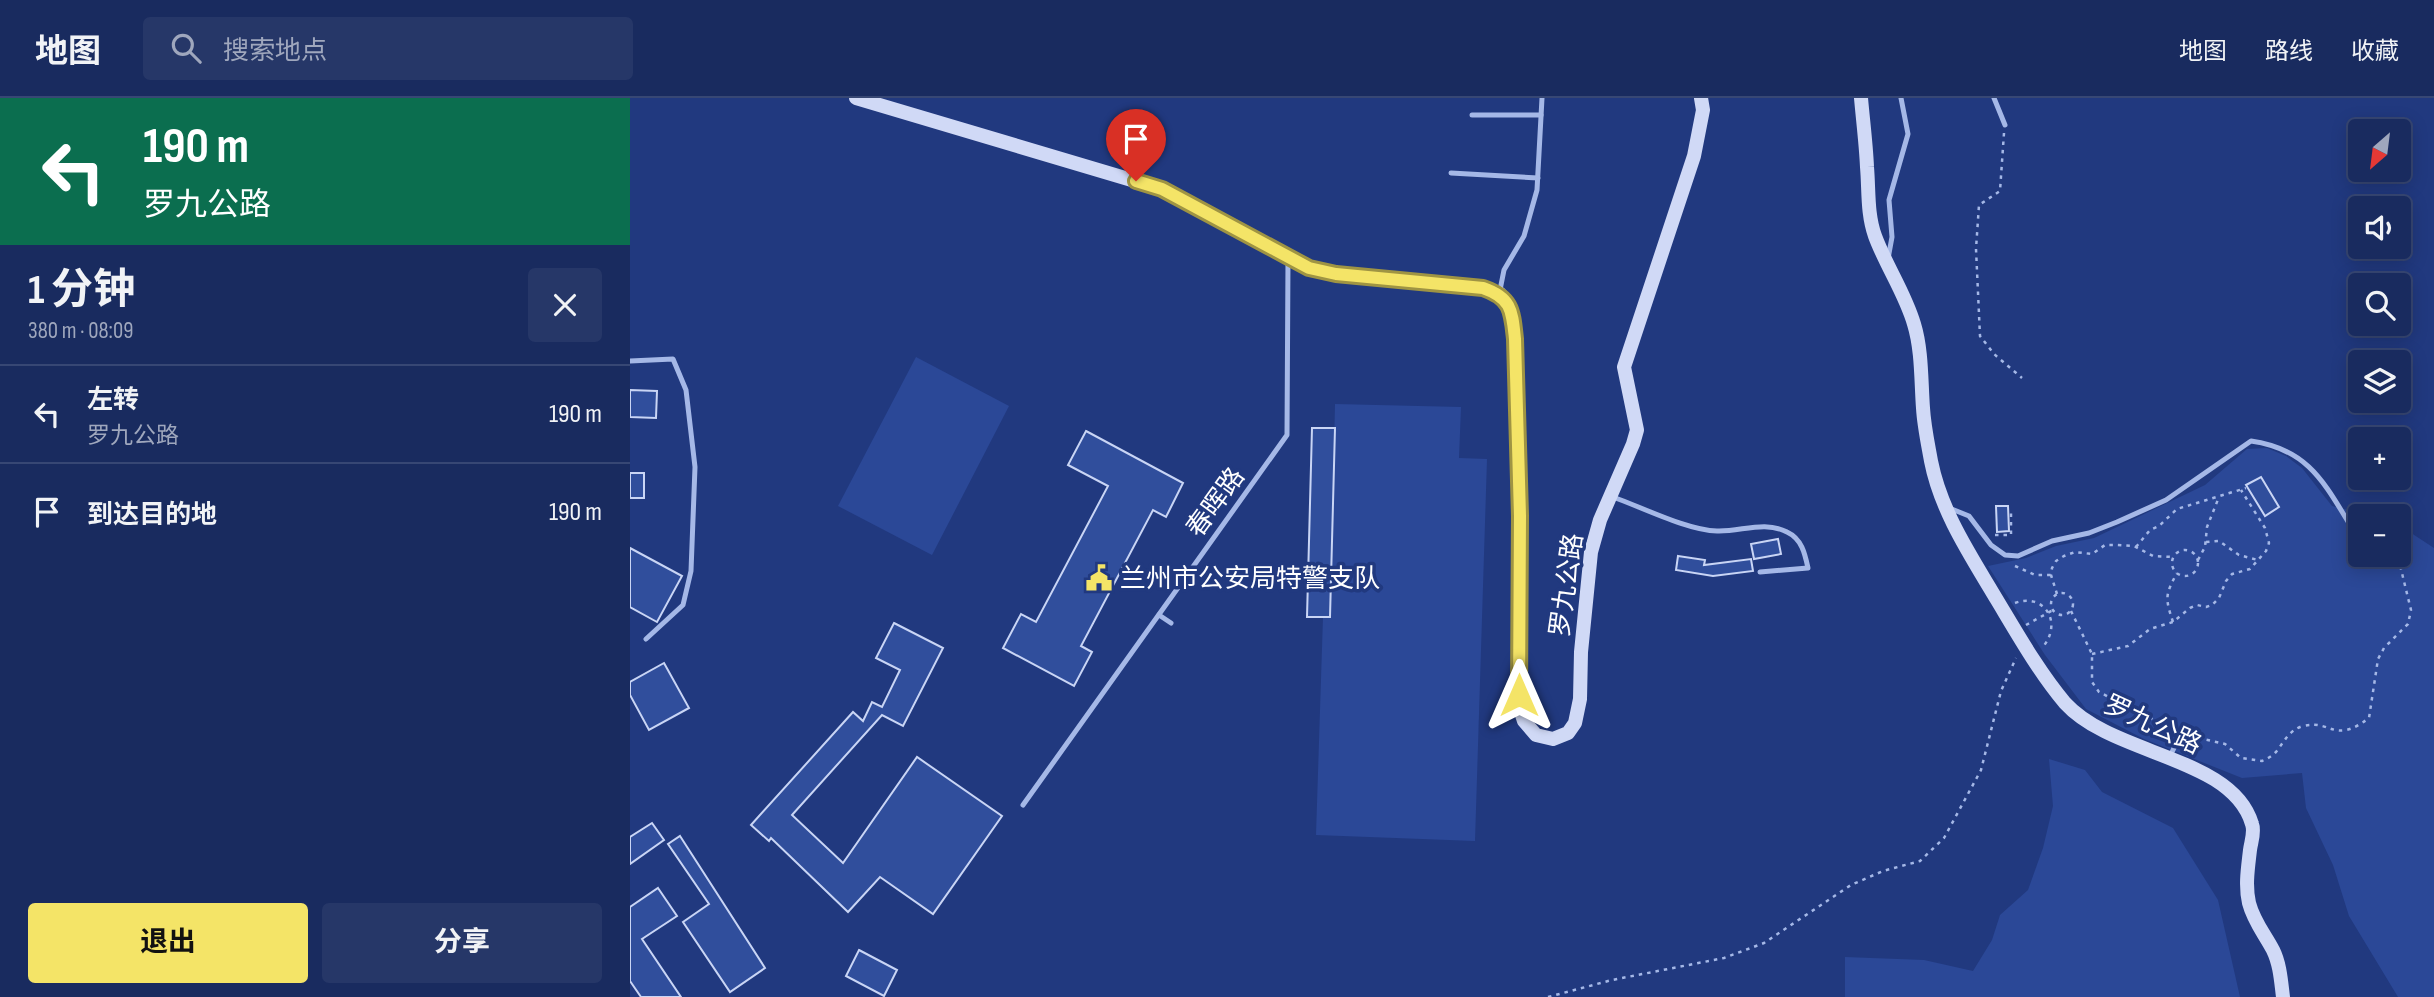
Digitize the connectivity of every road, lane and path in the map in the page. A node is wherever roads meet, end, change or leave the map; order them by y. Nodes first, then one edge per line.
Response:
1 (856, 98) edge
2 (1542, 98) edge
3 (1701, 98) edge
4 (1861, 98) edge
5 (1900, 98) edge
6 (1994, 98) edge
7 (1472, 115) dead end
8 (1541, 115) junction
9 (2004, 125) joint
10 (1451, 173) dead end
11 (1538, 178) junction
12 (1288, 256) junction
13 (1887, 263) junction
14 (1499, 293) junction
15 (630, 360) edge
16 (2022, 377) dead end
17 (1610, 495) junction
18 (2219, 497) junction
19 (1946, 507) junction
20 (2011, 509) dead end
21 (2348, 522) edge
22 (1984, 535) junction
23 (2206, 542) junction
24 (2136, 547) junction
25 (2005, 555) junction
26 (2174, 557) junction
27 (2198, 560) junction
28 (2259, 560) junction
29 (2400, 567) edge
30 (1760, 572) dead end
31 (2177, 573) junction
32 (2051, 575) junction
33 (2057, 594) junction
34 (2009, 606) dead end
35 (2053, 610) junction
36 (2071, 611) junction
37 (2048, 613) junction
38 (1158, 615) junction
39 (2174, 622) junction
40 (1171, 623) dead end
41 (2023, 626) dead end
42 (646, 639) dead end
43 (2023, 642) junction
44 (2040, 650) dead end
45 (2092, 654) junction
46 (2180, 734) junction
47 (2169, 758) junction
48 (1023, 805) dead end
49 (1548, 997) edge
50 (2283, 997) edge

1 - 12 street
2 - 8 lane
3 - 17 street, 罗九公路
4 - 13 street, 罗九公路
5 - 13 lane
6 - 9 lane
7 - 8 lane
8 - 11 lane
9 - 16 path
10 - 11 lane
11 - 14 lane
12 - 14 street
12 - 38 lane, 春晖路
13 - 19 street, 罗九公路
14 - 17 street, 罗九公路
15 - 42 lane
17 - 30 lane
18 - 23 path
18 - 24 path
18 - 28 path
19 - 22 lane
19 - 43 street, 罗九公路
20 - 22 path
21 - 25 lane
22 - 25 lane
23 - 27 path
23 - 28 path
24 - 26 path
24 - 32 path
25 - 32 path
26 - 27 path
26 - 31 path
27 - 31 path
28 - 39 path
29 - 46 path
31 - 39 path
32 - 33 path
33 - 35 path
33 - 36 path
34 - 37 path
35 - 36 path
35 - 37 path
36 - 45 path
37 - 41 path
37 - 44 path
38 - 40 lane
38 - 48 lane, 春晖路
39 - 45 path
43 - 47 street, 罗九公路
43 - 49 path
45 - 46 path
46 - 47 lane
47 - 50 street, 罗九公路

